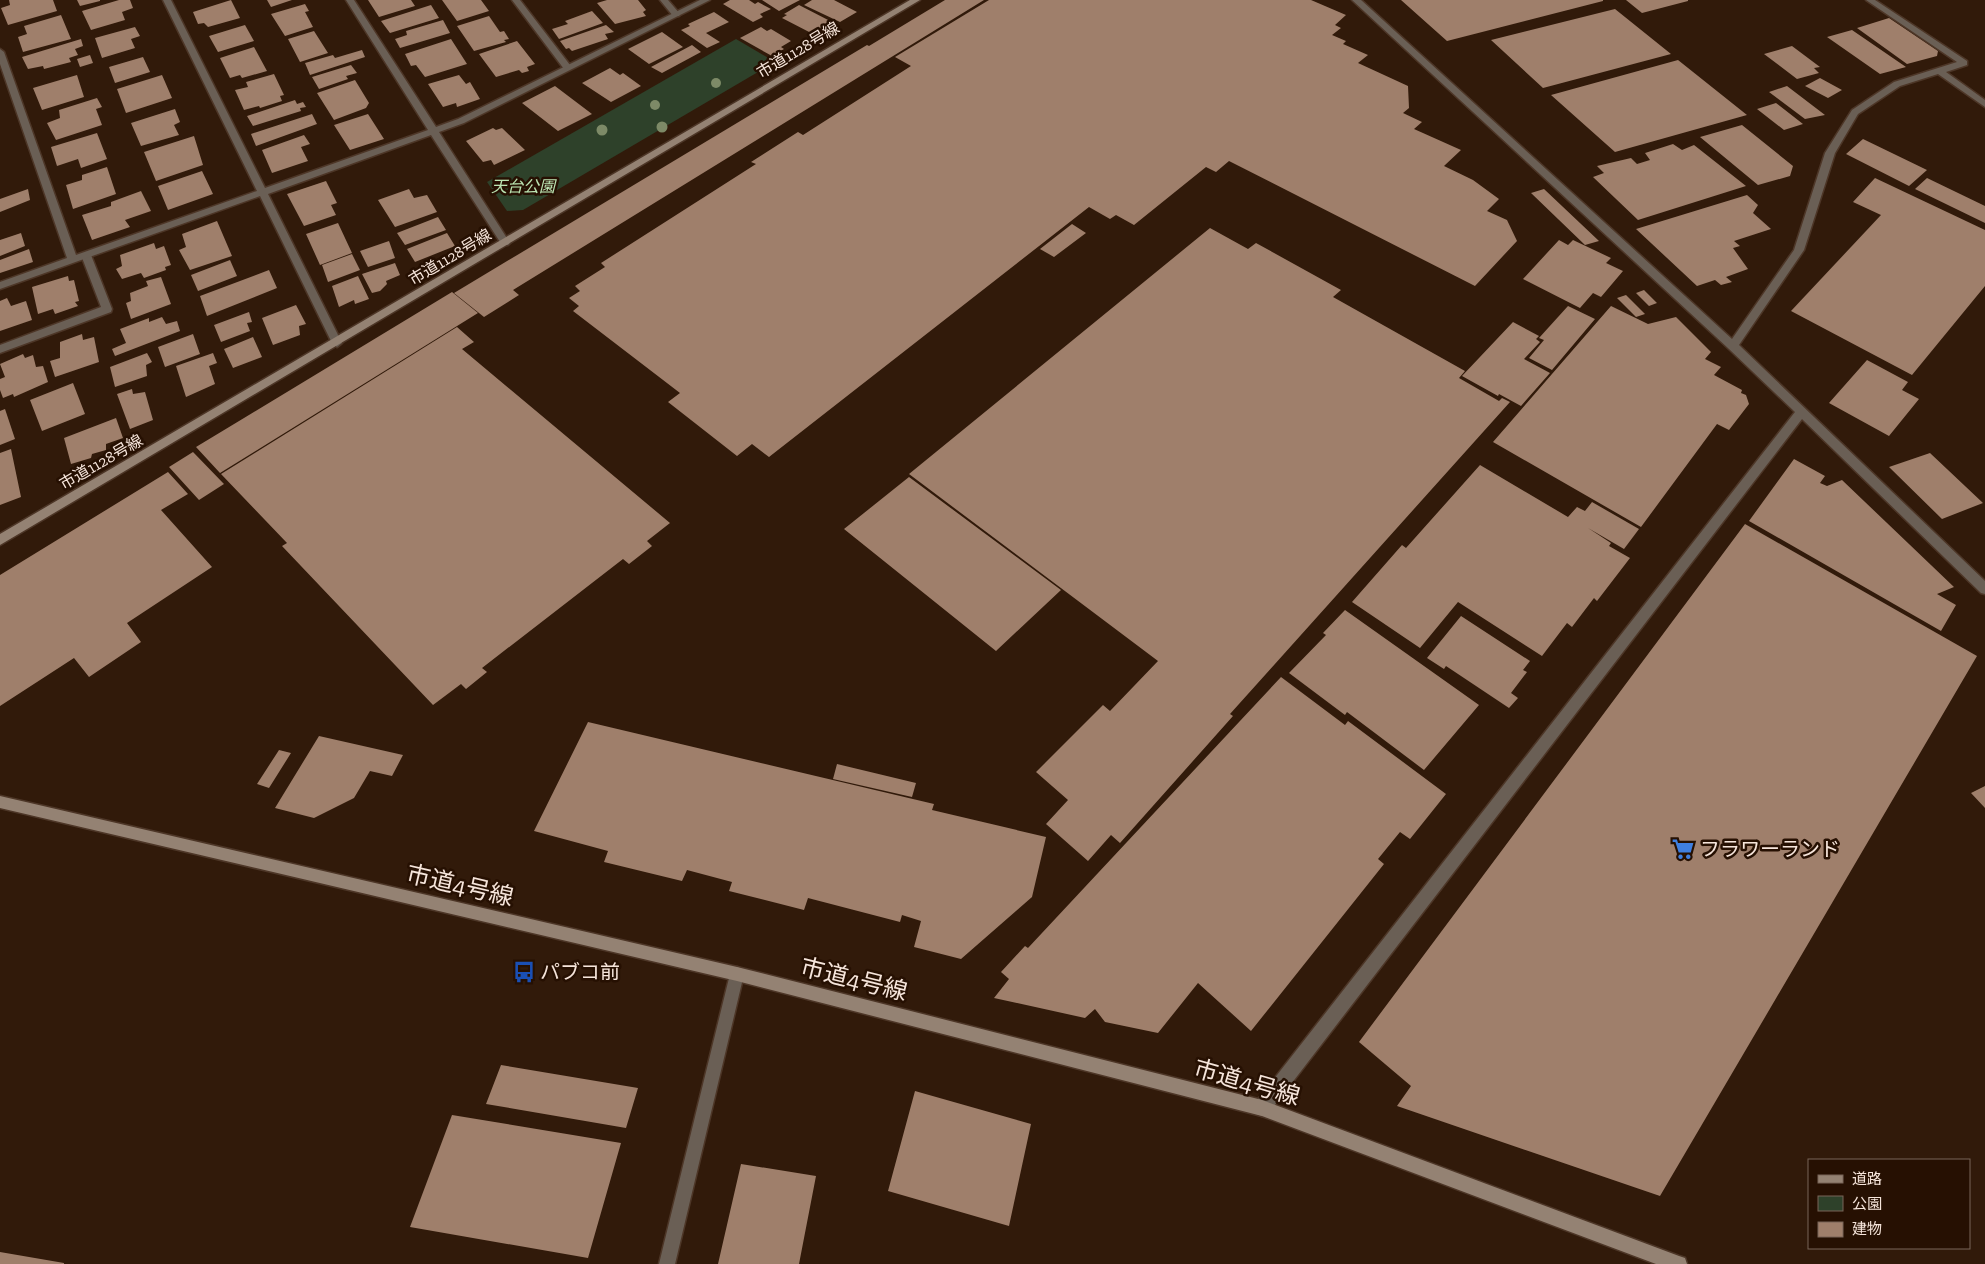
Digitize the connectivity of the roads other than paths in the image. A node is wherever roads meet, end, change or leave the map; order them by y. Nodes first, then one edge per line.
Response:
1 (167, 0) edge
2 (350, 0) edge
3 (516, 0) edge
4 (664, 0) edge
5 (706, 0) edge
6 (916, 0) edge
7 (1356, 0) edge
8 (1870, 0) edge
9 (676, 14) junction
10 (0, 52) edge
11 (567, 67) junction
12 (1939, 71) junction
13 (1985, 104) edge
14 (434, 130) junction
15 (262, 192) junction
16 (505, 243) junction
17 (86, 255) junction
18 (73, 260) junction
19 (0, 286) edge
20 (337, 343) junction
21 (1732, 346) junction
22 (0, 349) edge
23 (1801, 412) junction
24 (0, 540) edge
25 (1985, 589) edge
26 (0, 802) edge
27 (738, 974) junction
28 (1262, 1108) junction
29 (667, 1264) edge
30 (1679, 1264) edge

1 - 15 street
2 - 14 street
3 - 11 street
4 - 9 street
5 - 9 street
6 - 16 street, 市道1128号線
7 - 21 street
8 - 12 street
9 - 11 street
10 - 18 street
11 - 14 street
12 - 13 street
12 - 21 street
14 - 15 street
14 - 16 street
15 - 17 street
15 - 20 street
16 - 20 street, 市道1128号線
17 - 18 street
17 - 22 street
18 - 19 street
20 - 24 street, 市道1128号線
21 - 23 street
23 - 25 street
23 - 28 street
26 - 27 street, 市道4号線
27 - 28 street, 市道4号線
27 - 29 street
28 - 30 street, 市道4号線

